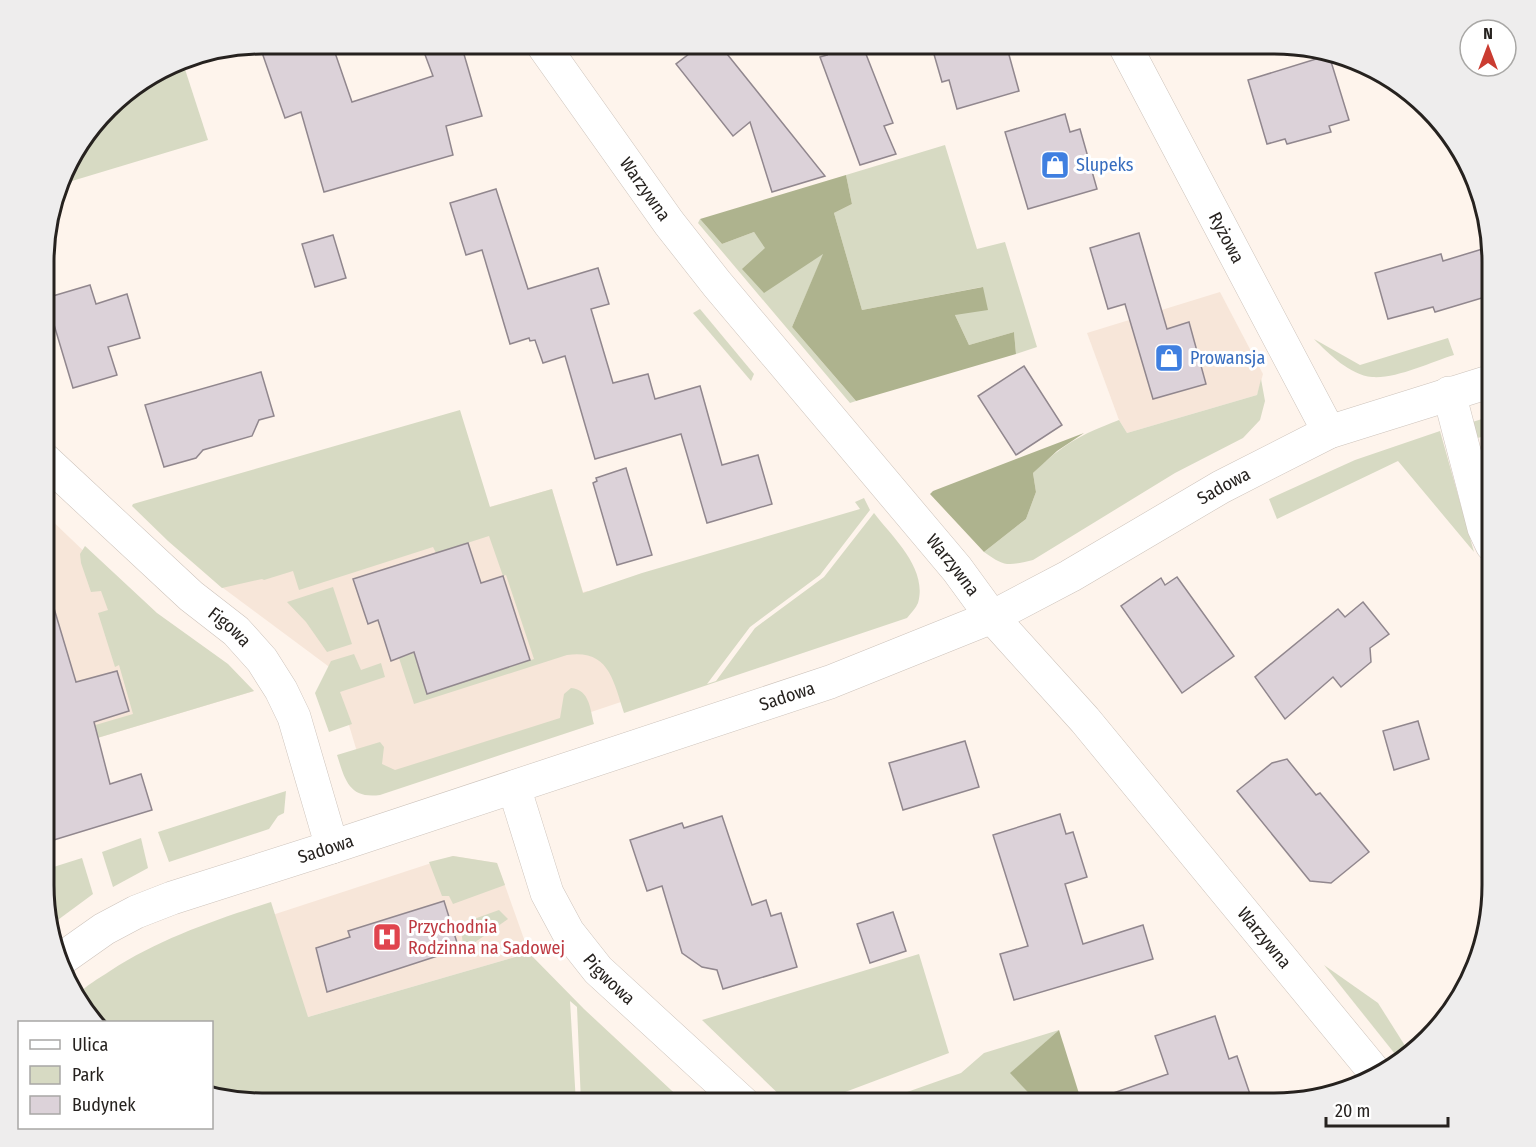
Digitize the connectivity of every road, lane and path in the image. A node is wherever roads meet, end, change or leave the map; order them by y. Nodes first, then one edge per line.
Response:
1 (549, 54) edge
2 (1129, 54) edge
3 (1482, 384) edge
4 (1449, 393) junction
5 (1329, 432) junction
6 (54, 468) edge
7 (1482, 520) edge
8 (992, 617) junction
9 (514, 787) junction
10 (332, 847) junction
11 (67, 955) edge
12 (1372, 1069) edge
13 (732, 1093) edge

1 - 8 street, Warzywna
2 - 5 street, Ryżowa
3 - 4 street, Sadowa
4 - 5 street, Sadowa
4 - 7 street
5 - 8 street, Sadowa
6 - 10 street, Figowa
8 - 9 street, Sadowa
8 - 12 street, Warzywna
9 - 10 street, Sadowa
9 - 13 street, Pigwowa
10 - 11 street, Sadowa

